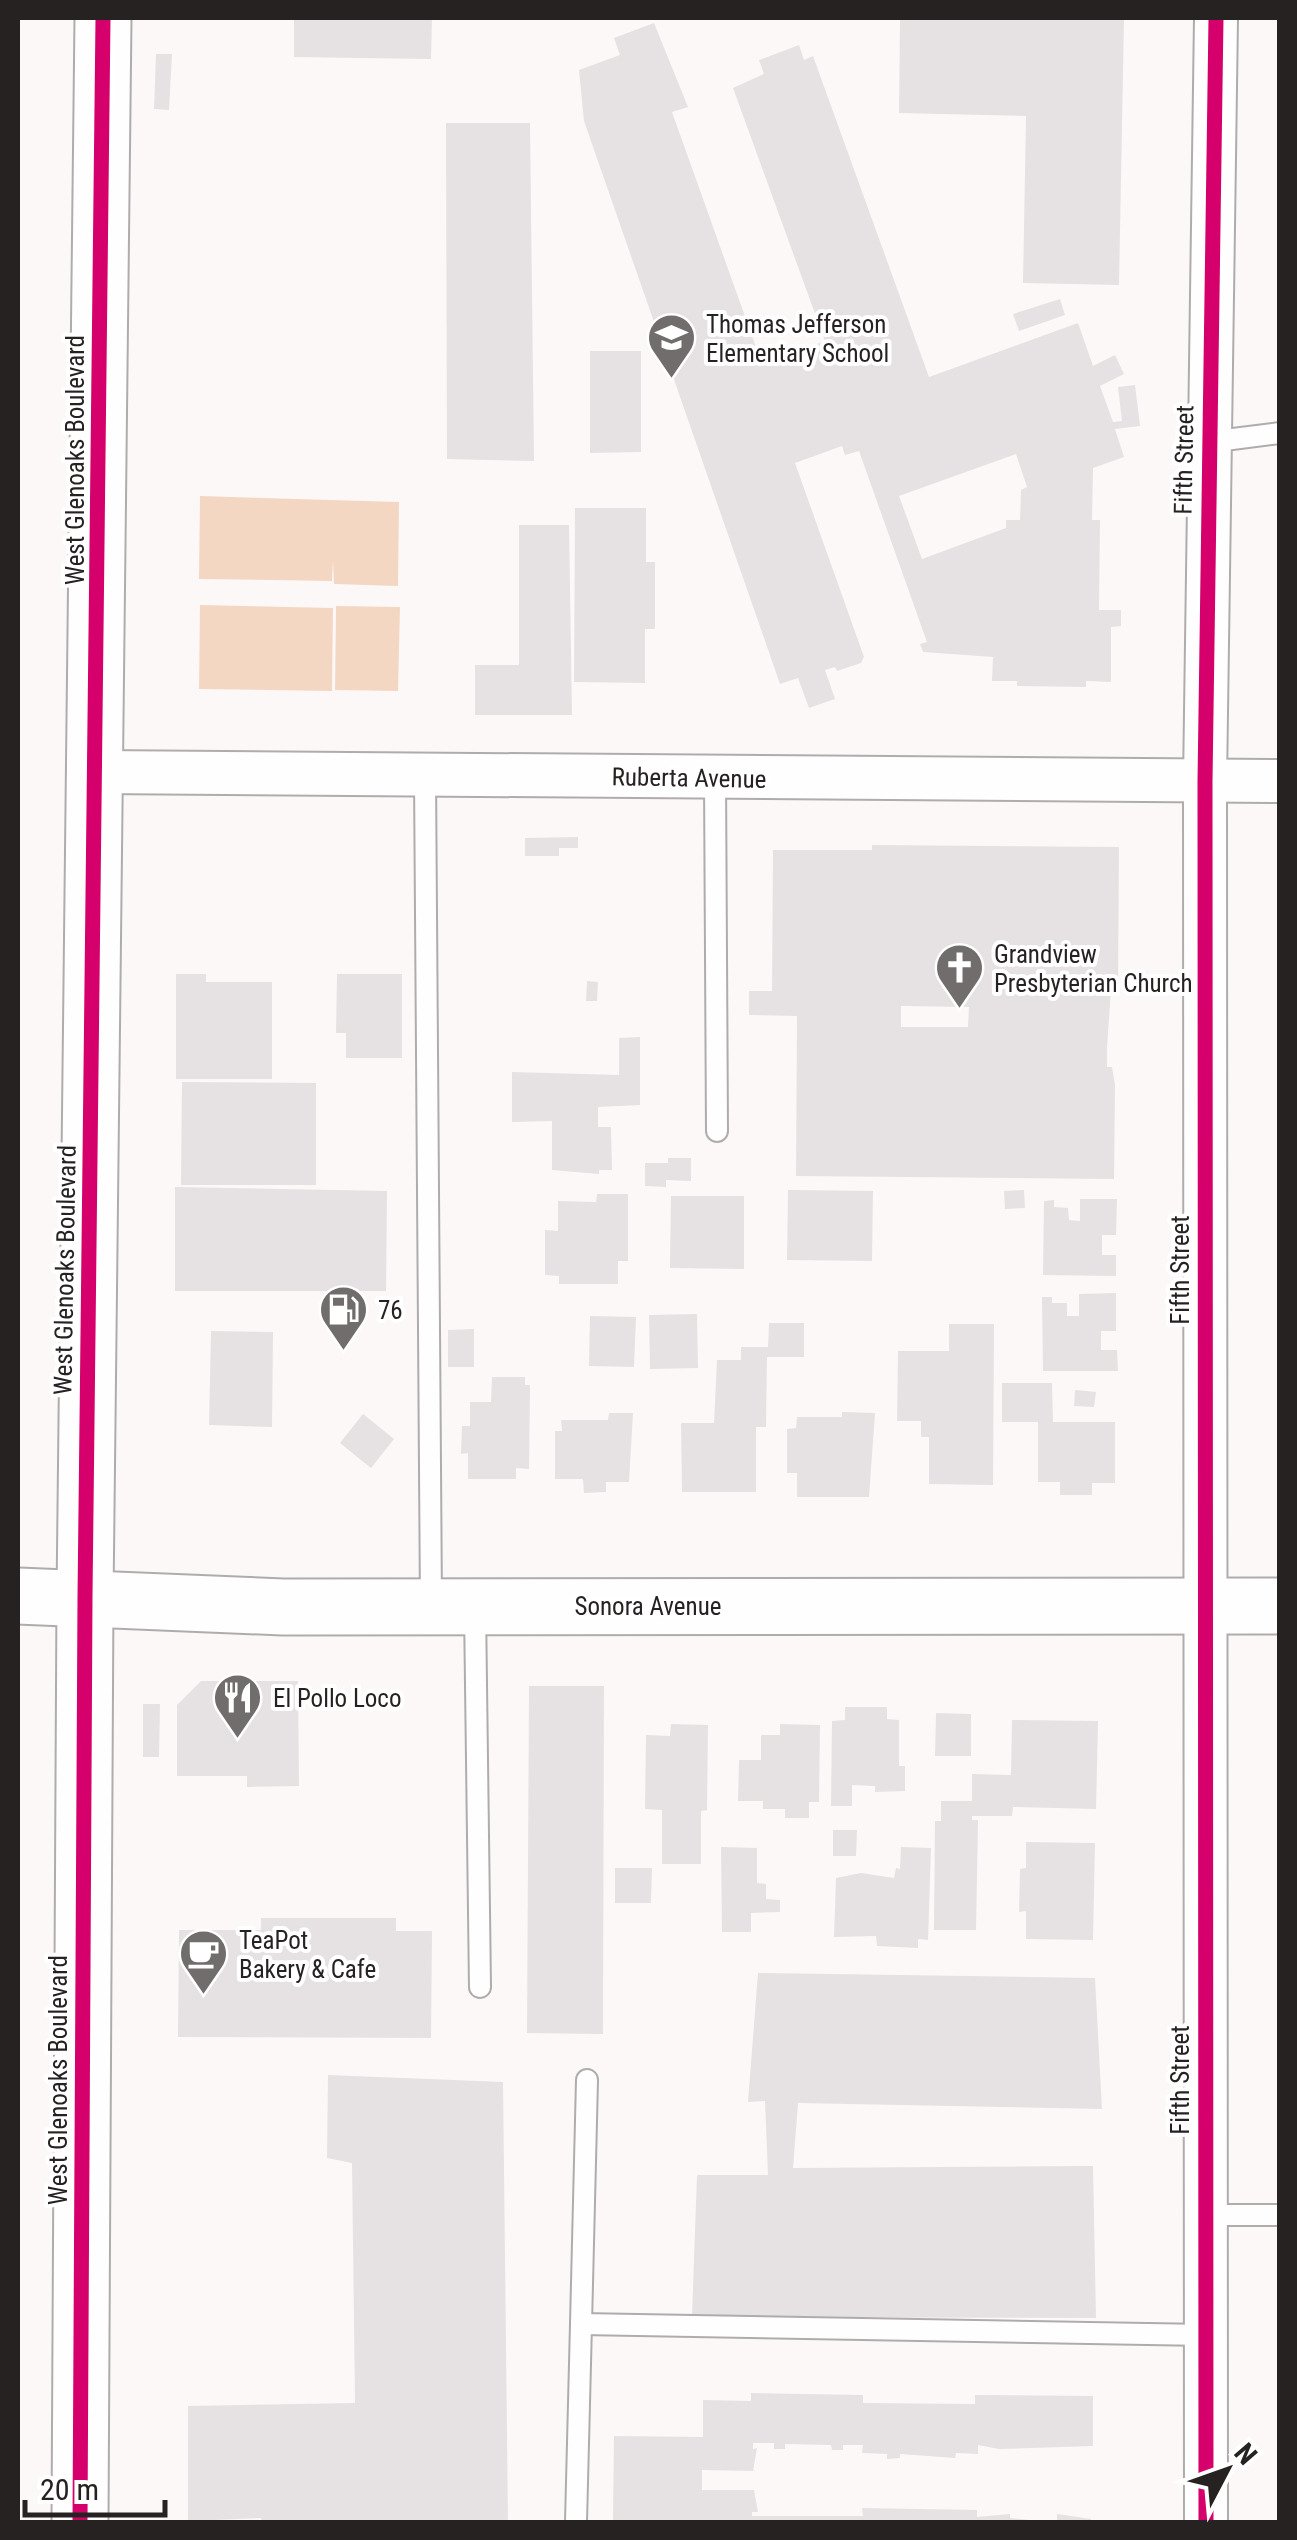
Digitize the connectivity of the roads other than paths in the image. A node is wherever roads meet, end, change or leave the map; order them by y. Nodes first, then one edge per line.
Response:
1 (103, 18) edge
2 (1216, 18) edge
3 (1280, 433) edge
4 (1210, 442) junction
5 (98, 772) junction
6 (426, 775) junction
7 (715, 778) junction
8 (1280, 780) edge
9 (1205, 782) junction
10 (717, 1130) dead end
11 (18, 1596) edge
12 (85, 1597) junction
13 (1205, 1604) junction
14 (1280, 1606) edge
15 (453, 1607) junction
16 (480, 1987) dead end
17 (587, 2080) dead end
18 (1206, 2214) junction
19 (1280, 2215) edge
20 (582, 2324) junction
21 (1206, 2335) junction
22 (80, 2522) edge
23 (576, 2522) edge
24 (1206, 2522) edge

1 - 5 main road, West Glenoaks Boulevard
2 - 4 street, Fifth Street
3 - 4 lane
4 - 9 street, Fifth Street
5 - 6 street, Ruberta Avenue
5 - 12 main road, West Glenoaks Boulevard
6 - 7 street, Ruberta Avenue
6 - 15 lane
7 - 9 street, Ruberta Avenue
7 - 10 lane
8 - 9 street, Ruberta Avenue
9 - 13 street, Fifth Street
11 - 12 main road, Sonora Avenue
12 - 15 main road, Sonora Avenue
12 - 22 main road, West Glenoaks Boulevard
13 - 14 main road, Sonora Avenue
13 - 15 main road, Sonora Avenue
13 - 18 street, Fifth Street
15 - 16 lane
17 - 20 lane
18 - 19 lane
18 - 21 street, Fifth Street
20 - 21 lane
20 - 23 lane
21 - 24 street, Fifth Street

